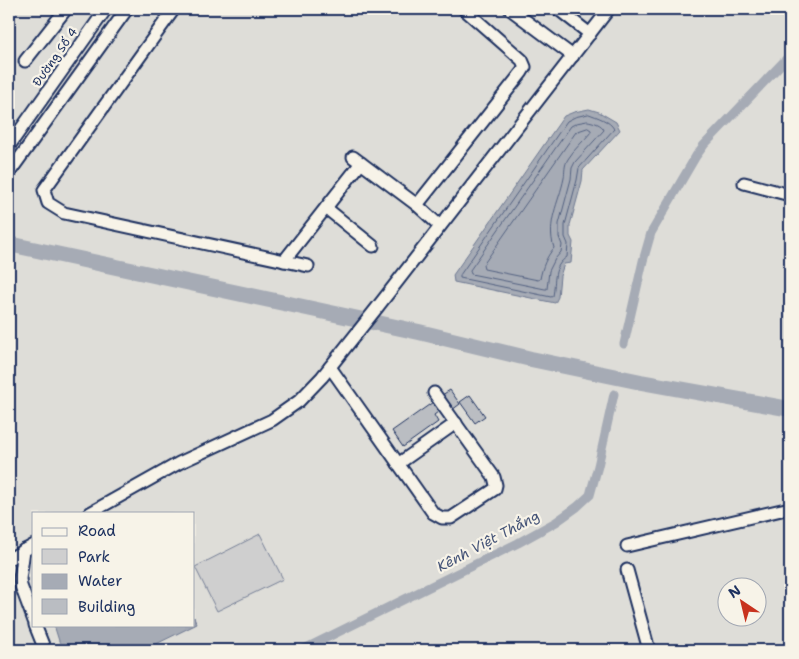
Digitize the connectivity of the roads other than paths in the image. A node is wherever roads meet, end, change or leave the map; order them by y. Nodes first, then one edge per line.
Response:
1 (66, 9) edge
2 (106, 9) edge
3 (127, 9) edge
4 (174, 9) edge
5 (464, 9) edge
6 (510, 9) edge
7 (558, 9) edge
8 (610, 9) edge
9 (590, 34) junction
10 (573, 56) junction
11 (25, 61) dead end
12 (9, 146) edge
13 (9, 173) edge
14 (744, 183) dead end
15 (790, 195) edge
16 (417, 205) junction
17 (326, 208) junction
18 (440, 226) junction
19 (374, 246) dead end
20 (284, 261) junction
21 (308, 266) dead end
22 (330, 367) junction
23 (434, 393) dead end
24 (456, 424) junction
25 (398, 464) junction
26 (790, 508) edge
27 (92, 512) edge
28 (627, 546) dead end
29 (29, 547) edge
30 (9, 559) edge
31 (627, 570) dead end
32 (32, 616) edge
33 (35, 626) edge
34 (45, 650) edge
35 (649, 650) edge

1 - 11 street
2 - 12 street, Đường Số 4
3 - 13 street
4 - 20 street
5 - 16 street
6 - 10 street
7 - 9 street
8 - 9 street
9 - 10 street
10 - 18 street
14 - 15 street
16 - 17 street
16 - 18 street
17 - 19 street
17 - 20 street
18 - 22 street
20 - 21 street
22 - 25 street
22 - 27 street
23 - 24 street
24 - 25 street
24 - 25 street
26 - 28 street
29 - 30 street
29 - 32 street
31 - 35 street
33 - 34 street

